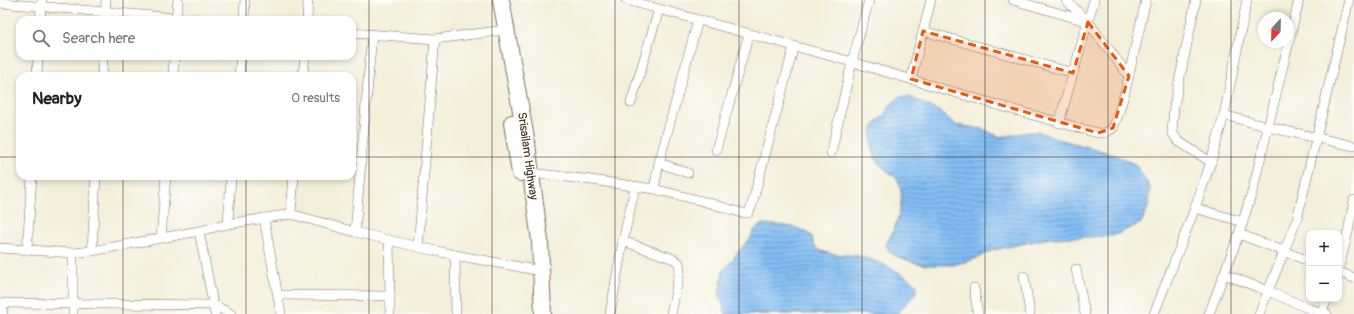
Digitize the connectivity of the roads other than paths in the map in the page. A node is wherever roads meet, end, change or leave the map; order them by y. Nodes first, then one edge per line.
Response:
1 (106, 0) edge
2 (178, 0) edge
3 (245, 0) edge
4 (308, 0) edge
5 (491, 0) edge
6 (501, 0) edge
7 (626, 0) edge
8 (868, 0) edge
9 (931, 0) edge
10 (1013, 0) edge
11 (1066, 0) edge
12 (1094, 0) edge
13 (1146, 0) edge
14 (1196, 0) edge
15 (1248, 0) edge
16 (1299, 0) edge
17 (1349, 0) edge
18 (0, 3) edge
19 (41, 3) edge
20 (659, 9) junction
21 (40, 16) edge
22 (105, 16) edge
23 (176, 16) edge
24 (244, 16) edge
25 (308, 16) edge
26 (698, 20) junction
27 (1088, 22) junction
28 (501, 31) junction
29 (923, 31) junction
30 (356, 33) edge
31 (372, 34) junction
32 (749, 34) junction
33 (434, 39) junction
34 (794, 46) junction
35 (38, 60) edge
36 (103, 60) edge
37 (174, 60) edge
38 (241, 60) edge
39 (305, 60) edge
40 (852, 62) junction
41 (37, 72) edge
42 (102, 72) edge
43 (172, 72) edge
44 (239, 72) edge
45 (303, 72) edge
46 (1073, 73) junction
47 (1129, 76) junction
48 (911, 80) junction
49 (631, 103) dead end
50 (1224, 115) junction
51 (1059, 123) junction
52 (1268, 127) junction
53 (1316, 137) junction
54 (1354, 146) edge
55 (716, 150) dead end
56 (831, 152) dead end
57 (1211, 162) junction
58 (659, 163) junction
59 (531, 173) junction
60 (688, 173) dead end
61 (32, 180) edge
62 (96, 180) edge
63 (166, 180) edge
64 (231, 180) edge
65 (294, 180) edge
66 (635, 187) junction
67 (654, 189) junction
68 (1354, 200) edge
69 (1195, 208) junction
70 (291, 214) junction
71 (264, 218) junction
72 (1243, 222) junction
73 (228, 224) junction
74 (199, 231) junction
75 (355, 232) junction
76 (1239, 234) junction
77 (161, 238) junction
78 (389, 240) junction
79 (623, 241) junction
80 (418, 247) junction
81 (0, 248) edge
82 (28, 250) junction
83 (92, 251) junction
84 (1284, 251) junction
85 (73, 252) junction
86 (455, 255) junction
87 (1306, 260) edge
88 (1339, 266) edge
89 (1076, 269) dead end
90 (536, 270) junction
91 (1342, 273) edge
92 (1224, 274) junction
93 (1024, 276) dead end
94 (1354, 278) edge
95 (974, 288) dead end
96 (1268, 291) junction
97 (278, 295) junction
98 (390, 296) junction
99 (1327, 302) edge
100 (1, 303) edge
101 (73, 304) junction
102 (136, 304) junction
103 (215, 310) edge
104 (1309, 312) edge
105 (1325, 313) edge
106 (3, 314) edge
107 (73, 314) edge
108 (135, 314) edge
109 (231, 314) edge
110 (281, 314) edge
111 (390, 314) edge
112 (456, 314) edge
113 (532, 314) edge
114 (543, 314) edge
115 (610, 314) edge
116 (671, 314) edge
117 (978, 314) edge
118 (1030, 314) edge
119 (1085, 314) edge
120 (1154, 314) edge
121 (1209, 314) edge
122 (1259, 314) edge

1 - 22 street
2 - 23 street
3 - 24 street
4 - 25 street
5 - 28 highway, Srisailam Highway
6 - 28 highway, Srisailam Highway
7 - 20 street
8 - 40 street
9 - 29 street
10 - 27 street
11 - 27 street
12 - 27 street
13 - 47 street
14 - 57 street
15 - 50 street
16 - 52 street
17 - 53 street
18 - 19 street
19 - 21 street
19 - 22 street
20 - 26 street
20 - 49 street
26 - 32 street
26 - 58 street
27 - 46 street
27 - 47 street
28 - 33 street
28 - 59 highway, Srisailam Highway
28 - 90 highway, Srisailam Highway
29 - 46 street
29 - 48 street
30 - 31 street
31 - 33 street
31 - 75 street
32 - 34 street
32 - 55 street
33 - 80 street
34 - 40 street
34 - 67 street
35 - 41 street
36 - 42 street
37 - 43 street
38 - 44 street
39 - 45 street
40 - 48 street
40 - 56 street
46 - 51 street
47 - 51 street
48 - 51 street
50 - 52 street
50 - 57 street
52 - 53 street
52 - 72 street
53 - 54 street
53 - 84 street
57 - 69 street
58 - 60 street
58 - 67 street
59 - 66 street
59 - 90 highway, Srisailam Highway
61 - 82 street
62 - 83 street
63 - 77 street
64 - 73 street
65 - 70 street
66 - 67 street
66 - 79 street
68 - 88 street
69 - 72 street
69 - 120 street
70 - 71 street
70 - 75 street
71 - 73 street
71 - 97 street
72 - 76 street
73 - 74 street
74 - 77 street
74 - 103 street
75 - 78 street
76 - 84 street
76 - 92 street
77 - 83 street
78 - 80 street
78 - 98 street
79 - 115 street
79 - 116 street
80 - 86 street
81 - 82 street
82 - 85 street
83 - 85 street
84 - 87 street
84 - 96 street
85 - 101 street
86 - 90 street
86 - 112 street
89 - 119 street
90 - 113 highway, Srisailam Highway
90 - 114 highway, Srisailam Highway
91 - 94 street
92 - 96 street
92 - 121 street
93 - 118 street
95 - 117 street
96 - 104 street
96 - 122 street
97 - 98 street
97 - 110 street
98 - 111 street
99 - 105 street
100 - 101 street
100 - 106 street
101 - 102 street
101 - 107 street
102 - 103 street
102 - 108 street
103 - 109 street
104 - 105 street

